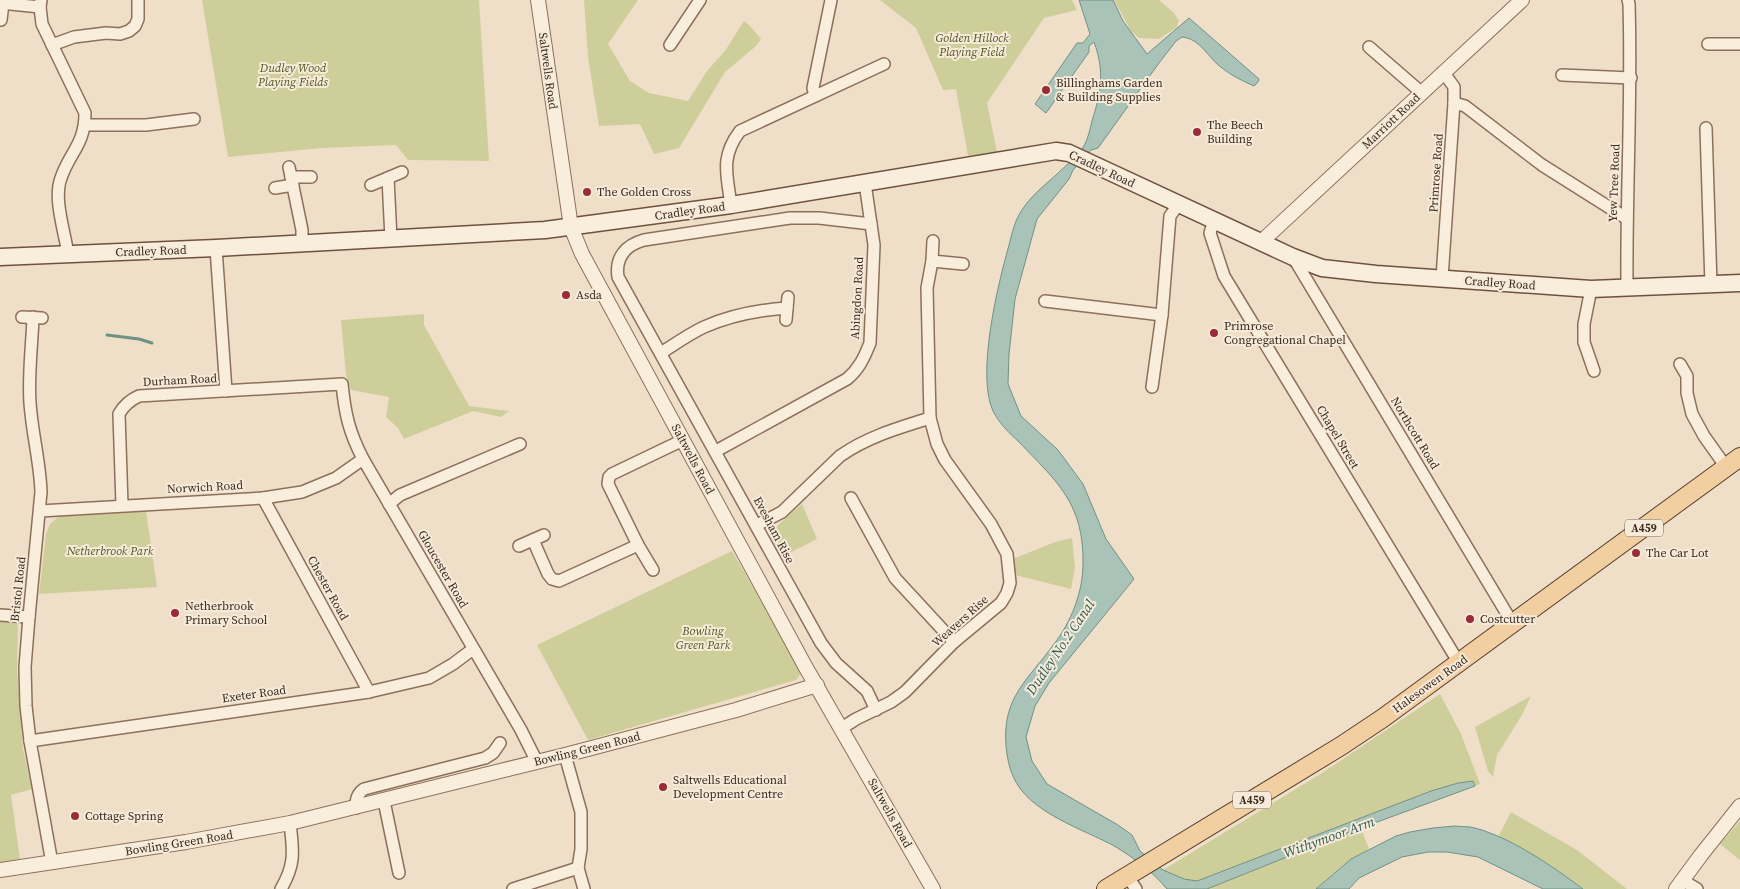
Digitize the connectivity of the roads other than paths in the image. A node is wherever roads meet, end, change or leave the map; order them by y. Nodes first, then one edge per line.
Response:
1 (138, 0) edge
2 (538, 0) edge
3 (700, 0) edge
4 (831, 0) edge
5 (1522, 0) edge
6 (1628, 0) edge
7 (1, 3) edge
8 (40, 4) edge
9 (1, 20) edge
10 (1708, 44) dead end
11 (1740, 44) edge
12 (52, 45) junction
13 (670, 45) dead end
14 (1369, 47) dead end
15 (884, 64) dead end
16 (1444, 73) junction
17 (1562, 76) dead end
18 (1631, 78) junction
19 (1422, 93) junction
20 (815, 96) junction
21 (1454, 103) junction
22 (194, 119) dead end
23 (85, 125) junction
24 (1706, 128) dead end
25 (402, 172) dead end
26 (291, 177) junction
27 (311, 177) dead end
28 (388, 178) junction
29 (865, 183) junction
30 (371, 185) dead end
31 (276, 188) dead end
32 (731, 205) junction
33 (1178, 205) junction
34 (1626, 218) junction
35 (1214, 220) junction
36 (871, 224) junction
37 (571, 228) junction
38 (391, 239) junction
39 (933, 241) dead end
40 (1261, 242) junction
41 (302, 244) junction
42 (216, 248) junction
43 (68, 255) junction
44 (0, 257) edge
45 (1293, 257) junction
46 (932, 261) junction
47 (963, 264) dead end
48 (1442, 278) junction
49 (1740, 283) edge
50 (1711, 285) junction
51 (1627, 288) junction
52 (1590, 289) junction
53 (1045, 301) dead end
54 (1162, 315) junction
55 (33, 317) dead end
56 (786, 320) dead end
57 (661, 353) junction
58 (1680, 364) dead end
59 (1594, 371) dead end
60 (342, 384) joint
61 (1152, 387) dead end
62 (226, 391) junction
63 (930, 418) junction
64 (683, 440) junction
65 (520, 444) dead end
66 (716, 451) junction
67 (363, 459) junction
68 (1733, 462) edge
69 (263, 498) junction
70 (851, 498) dead end
71 (389, 504) junction
72 (122, 505) junction
73 (40, 511) junction
74 (757, 525) junction
75 (544, 535) dead end
76 (532, 540) junction
77 (638, 545) junction
78 (518, 546) dead end
79 (652, 570) dead end
80 (0, 615) edge
81 (29, 617) junction
82 (1513, 624) junction
83 (954, 642) junction
84 (474, 649) junction
85 (1459, 663) junction
86 (817, 685) junction
87 (368, 692) junction
88 (876, 710) junction
89 (842, 728) junction
90 (30, 740) junction
91 (500, 743) dead end
92 (565, 755) junction
93 (537, 762) junction
94 (384, 801) junction
95 (1740, 806) edge
96 (356, 808) junction
97 (290, 823) junction
98 (52, 863) junction
99 (578, 868) junction
100 (0, 870) edge
101 (399, 873) dead end
102 (1133, 879) edge
103 (1679, 885) edge
104 (281, 889) edge
105 (513, 889) edge
106 (584, 889) edge
107 (933, 889) edge
108 (1106, 889) edge
109 (1697, 889) edge

1 - 12 street
2 - 37 street, Saltwells Road
3 - 13 street
4 - 20 street
5 - 16 street, Marriott Road
6 - 18 street, Yew Tree Road
7 - 8 street
7 - 9 street
8 - 12 street
10 - 11 street
12 - 23 street
14 - 19 street
15 - 20 street
16 - 19 street, Marriott Road
16 - 21 street, Primrose Road
17 - 18 street
18 - 34 street, Yew Tree Road
19 - 40 street, Marriott Road
20 - 32 street
21 - 34 street
21 - 48 street, Primrose Road
22 - 23 street
23 - 43 street
24 - 50 street
25 - 28 street
26 - 27 street
26 - 31 street
26 - 41 street
28 - 30 street
28 - 38 street
29 - 32 main road, Cradley Road
29 - 33 main road, Cradley Road
29 - 36 street, Abingdon Road
32 - 37 main road, Cradley Road
33 - 35 main road, Cradley Road
33 - 54 street
34 - 51 street, Yew Tree Road
35 - 40 main road, Cradley Road
35 - 85 street, Chapel Street
36 - 57 street, Evesham Rise
36 - 66 street, Abingdon Road
37 - 38 main road, Cradley Road
37 - 64 street, Saltwells Road
38 - 41 main road, Cradley Road
39 - 46 street, Weavers Rise
40 - 45 main road, Cradley Road
41 - 42 main road, Cradley Road
42 - 43 main road, Cradley Road
42 - 62 street
43 - 44 main road, Cradley Road
45 - 48 main road, Cradley Road
45 - 82 street, Northcott Road
46 - 47 street
46 - 63 street, Weavers Rise
48 - 52 main road, Cradley Road
49 - 50 main road, Cradley Road
50 - 51 main road, Cradley Road
51 - 52 main road, Cradley Road
52 - 59 street
53 - 54 street
54 - 61 street
55 - 73 street, Bristol Road
56 - 57 street
57 - 66 street, Evesham Rise
58 - 68 street
60 - 62 street, Durham Road
60 - 67 street, Gloucester Road
62 - 72 street, Durham Road
63 - 74 street
63 - 83 street, Weavers Rise
64 - 77 street
64 - 86 street, Saltwells Road
65 - 71 street
66 - 74 street, Evesham Rise
67 - 69 street, Norwich Road
67 - 71 street, Gloucester Road
68 - 82 main road, Halesowen Road / A459
69 - 72 street, Norwich Road
69 - 87 street, Chester Road
70 - 83 street
71 - 84 street, Gloucester Road
72 - 73 street, Norwich Road
73 - 81 street, Bristol Road
74 - 88 street, Evesham Rise
75 - 76 street
76 - 77 street
76 - 78 street
77 - 79 street
80 - 81 street
81 - 90 street, Bristol Road
82 - 85 main road, Halesowen Road / A459
83 - 88 street, Weavers Rise
84 - 87 street, Exeter Road
84 - 93 street, Gloucester Road
85 - 102 main road, Halesowen Road / A459
86 - 89 street, Saltwells Road
86 - 92 street, Bowling Green Road
87 - 90 street, Exeter Road
88 - 89 street, Weavers Rise
89 - 107 street, Saltwells Road
90 - 98 street, Bristol Road
91 - 96 street
92 - 93 street, Bowling Green Road
92 - 99 street
93 - 94 street, Bowling Green Road
94 - 96 street, Bowling Green Road
94 - 101 street
95 - 103 street
96 - 97 street, Bowling Green Road
97 - 98 street, Bowling Green Road
97 - 104 street
98 - 100 street, Bowling Green Road
99 - 105 street
99 - 106 street
102 - 108 main road, Halesowen Road / A459
103 - 109 street

